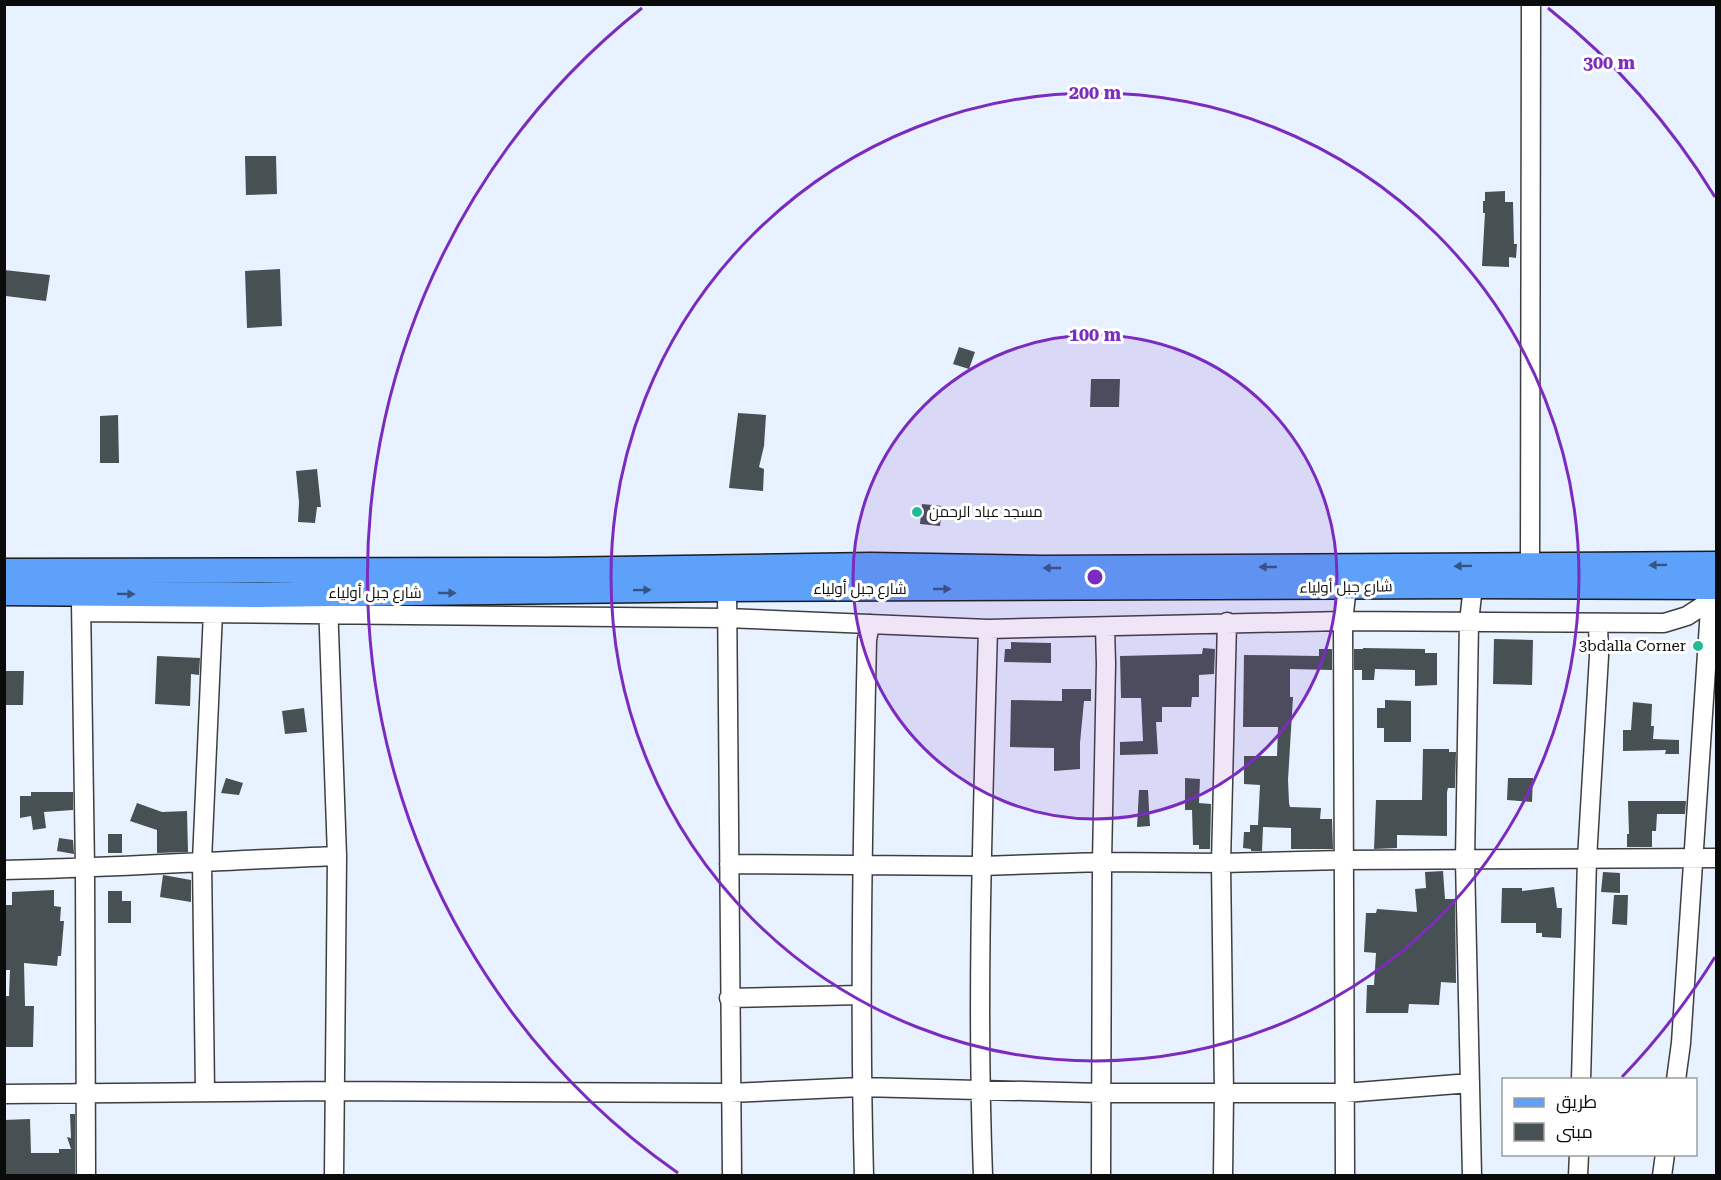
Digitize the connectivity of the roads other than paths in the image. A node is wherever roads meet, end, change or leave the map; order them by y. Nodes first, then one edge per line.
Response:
1 (1532, 4) edge
2 (1530, 565) junction
3 (4, 571) edge
4 (1714, 585) edge
5 (1473, 586) junction
6 (1347, 587) junction
7 (727, 589) junction
8 (4, 593) edge
9 (81, 603) junction
10 (328, 604) junction
11 (213, 612) junction
12 (726, 618) junction
13 (1343, 621) junction
14 (1227, 622) junction
15 (1469, 622) junction
16 (870, 624) junction
17 (1598, 624) junction
18 (1105, 627) junction
19 (988, 629) junction
20 (337, 856) junction
21 (1587, 858) junction
22 (1694, 858) junction
23 (1716, 858) edge
24 (1343, 860) junction
25 (1465, 860) junction
26 (202, 861) junction
27 (1102, 862) junction
28 (1221, 863) junction
29 (729, 864) junction
30 (862, 864) junction
31 (982, 866) junction
32 (85, 868) junction
33 (4, 870) edge
34 (861, 996) junction
35 (729, 998) junction
36 (1581, 1078) edge
37 (1676, 1078) edge
38 (1470, 1083) junction
39 (861, 1087) junction
40 (335, 1091) junction
41 (980, 1091) junction
42 (205, 1092) junction
43 (86, 1093) junction
44 (730, 1093) junction
45 (1102, 1093) junction
46 (1345, 1093) junction
47 (4, 1094) edge
48 (1224, 1094) junction
49 (1579, 1156) edge
50 (1665, 1156) edge
51 (86, 1176) edge
52 (334, 1176) edge
53 (732, 1176) edge
54 (864, 1176) edge
55 (983, 1176) edge
56 (1101, 1176) edge
57 (1223, 1176) edge
58 (1345, 1176) edge
59 (1472, 1176) edge
60 (1578, 1176) edge
61 (1662, 1176) edge

1 - 2 street
2 -> 3 main road, شارع جبل أولياء
4 -> 2 main road, شارع جبل أولياء
4 - 5 main road, شارع جبل أولياء
4 - 17 street
4 - 22 street
5 - 6 main road, شارع جبل أولياء
5 - 15 street
7 -> 6 main road, شارع جبل أولياء
6 - 13 street
10 -> 7 main road, شارع جبل أولياء
7 - 12 street
8 - 9 main road, شارع جبل أولياء
9 -> 10 main road, شارع جبل أولياء
9 - 11 street
9 - 32 street
10 - 11 street
10 - 12 street
10 - 20 street
11 - 26 street
12 - 16 street
12 - 29 street
13 - 14 street
13 - 15 street
13 - 24 street
14 - 18 street
14 - 28 street
15 - 17 street
15 - 25 street
16 - 19 street
16 - 30 street
17 - 21 street
18 - 19 street
18 - 27 street
19 - 31 street
20 - 26 street
20 - 40 street
21 - 22 street
21 - 25 street
21 - 36 street
22 - 23 street
22 - 37 street
24 - 25 street
24 - 28 street
24 - 46 street
25 - 38 street
26 - 32 street
26 - 42 street
27 - 28 street
27 - 31 street
27 - 45 street
28 - 48 street
29 - 30 street
29 - 35 street
30 - 31 street
30 - 34 street
31 - 41 street
32 - 33 street
32 - 43 street
34 - 35 street
34 - 39 street
35 - 44 street
38 - 46 street
38 - 59 street
39 - 41 street
39 - 44 street
39 - 54 street
40 - 42 street
40 - 44 street
40 - 52 street
41 - 45 street
41 - 55 street
42 - 43 street
43 - 47 street
43 - 51 street
44 - 53 street
45 - 48 street
45 - 56 street
46 - 48 street
46 - 58 street
48 - 57 street
49 - 60 street
50 - 61 street

